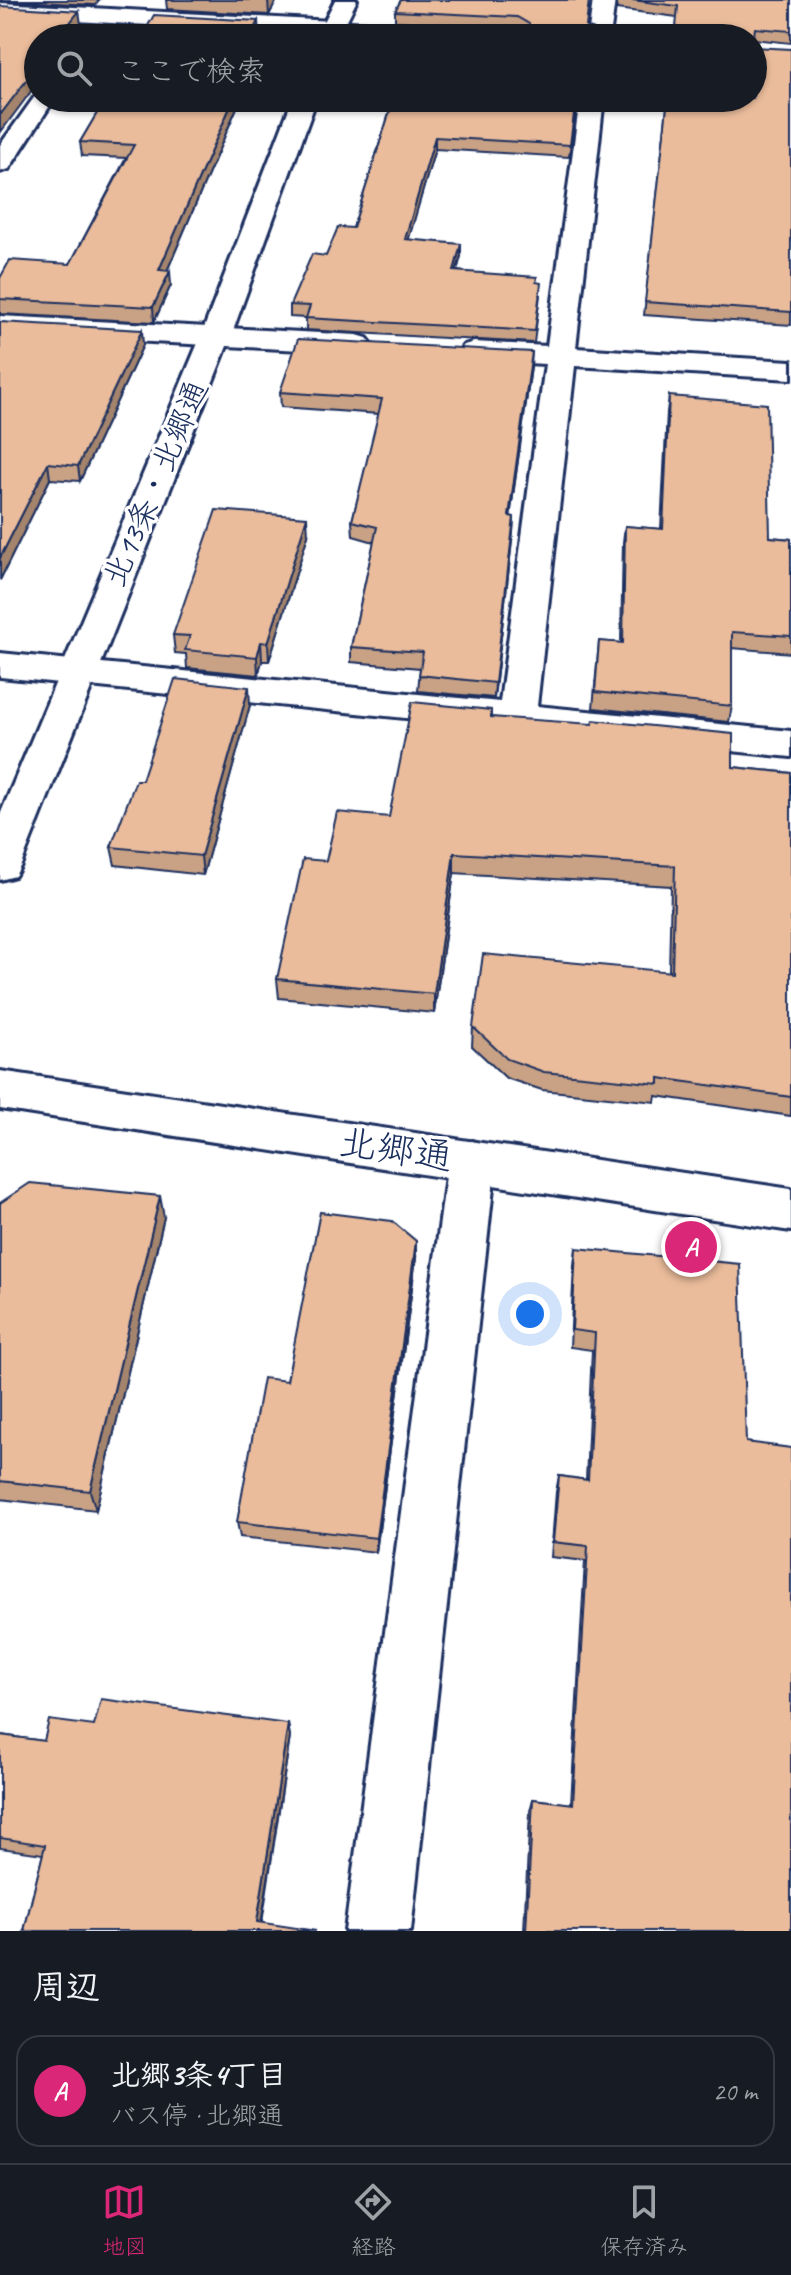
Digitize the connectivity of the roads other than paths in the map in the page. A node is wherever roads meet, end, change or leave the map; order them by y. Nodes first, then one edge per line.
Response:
1 (346, 0) edge
2 (604, 0) edge
3 (0, 10) edge
4 (98, 15) junction
5 (92, 24) edge
6 (207, 24) edge
7 (334, 24) edge
8 (601, 24) edge
9 (13, 102) edge
10 (24, 102) edge
11 (34, 112) edge
12 (300, 112) edge
13 (590, 112) edge
14 (0, 164) edge
15 (0, 325) edge
16 (216, 336) junction
17 (387, 346) edge
18 (450, 350) edge
19 (560, 356) junction
20 (791, 370) edge
21 (0, 665) edge
22 (76, 674) junction
23 (517, 716) junction
24 (791, 744) edge
25 (0, 865) edge
26 (0, 1090) edge
27 (472, 1161) junction
28 (791, 1210) edge
29 (378, 1931) edge

1 - 7 street
2 - 8 street
3 - 4 street
4 - 5 street
4 - 6 street
9 - 10 street
11 - 14 street
12 - 16 street, 北13条・北郷通
13 - 19 street
15 - 16 street
16 - 17 street
16 - 22 street, 北13条・北郷通
18 - 19 street
19 - 20 street
19 - 23 street
21 - 22 street
22 - 23 street
22 - 25 street, 北13条・北郷通
23 - 24 street
26 - 27 street, 北郷通
27 - 28 street, 北郷通
27 - 29 street

